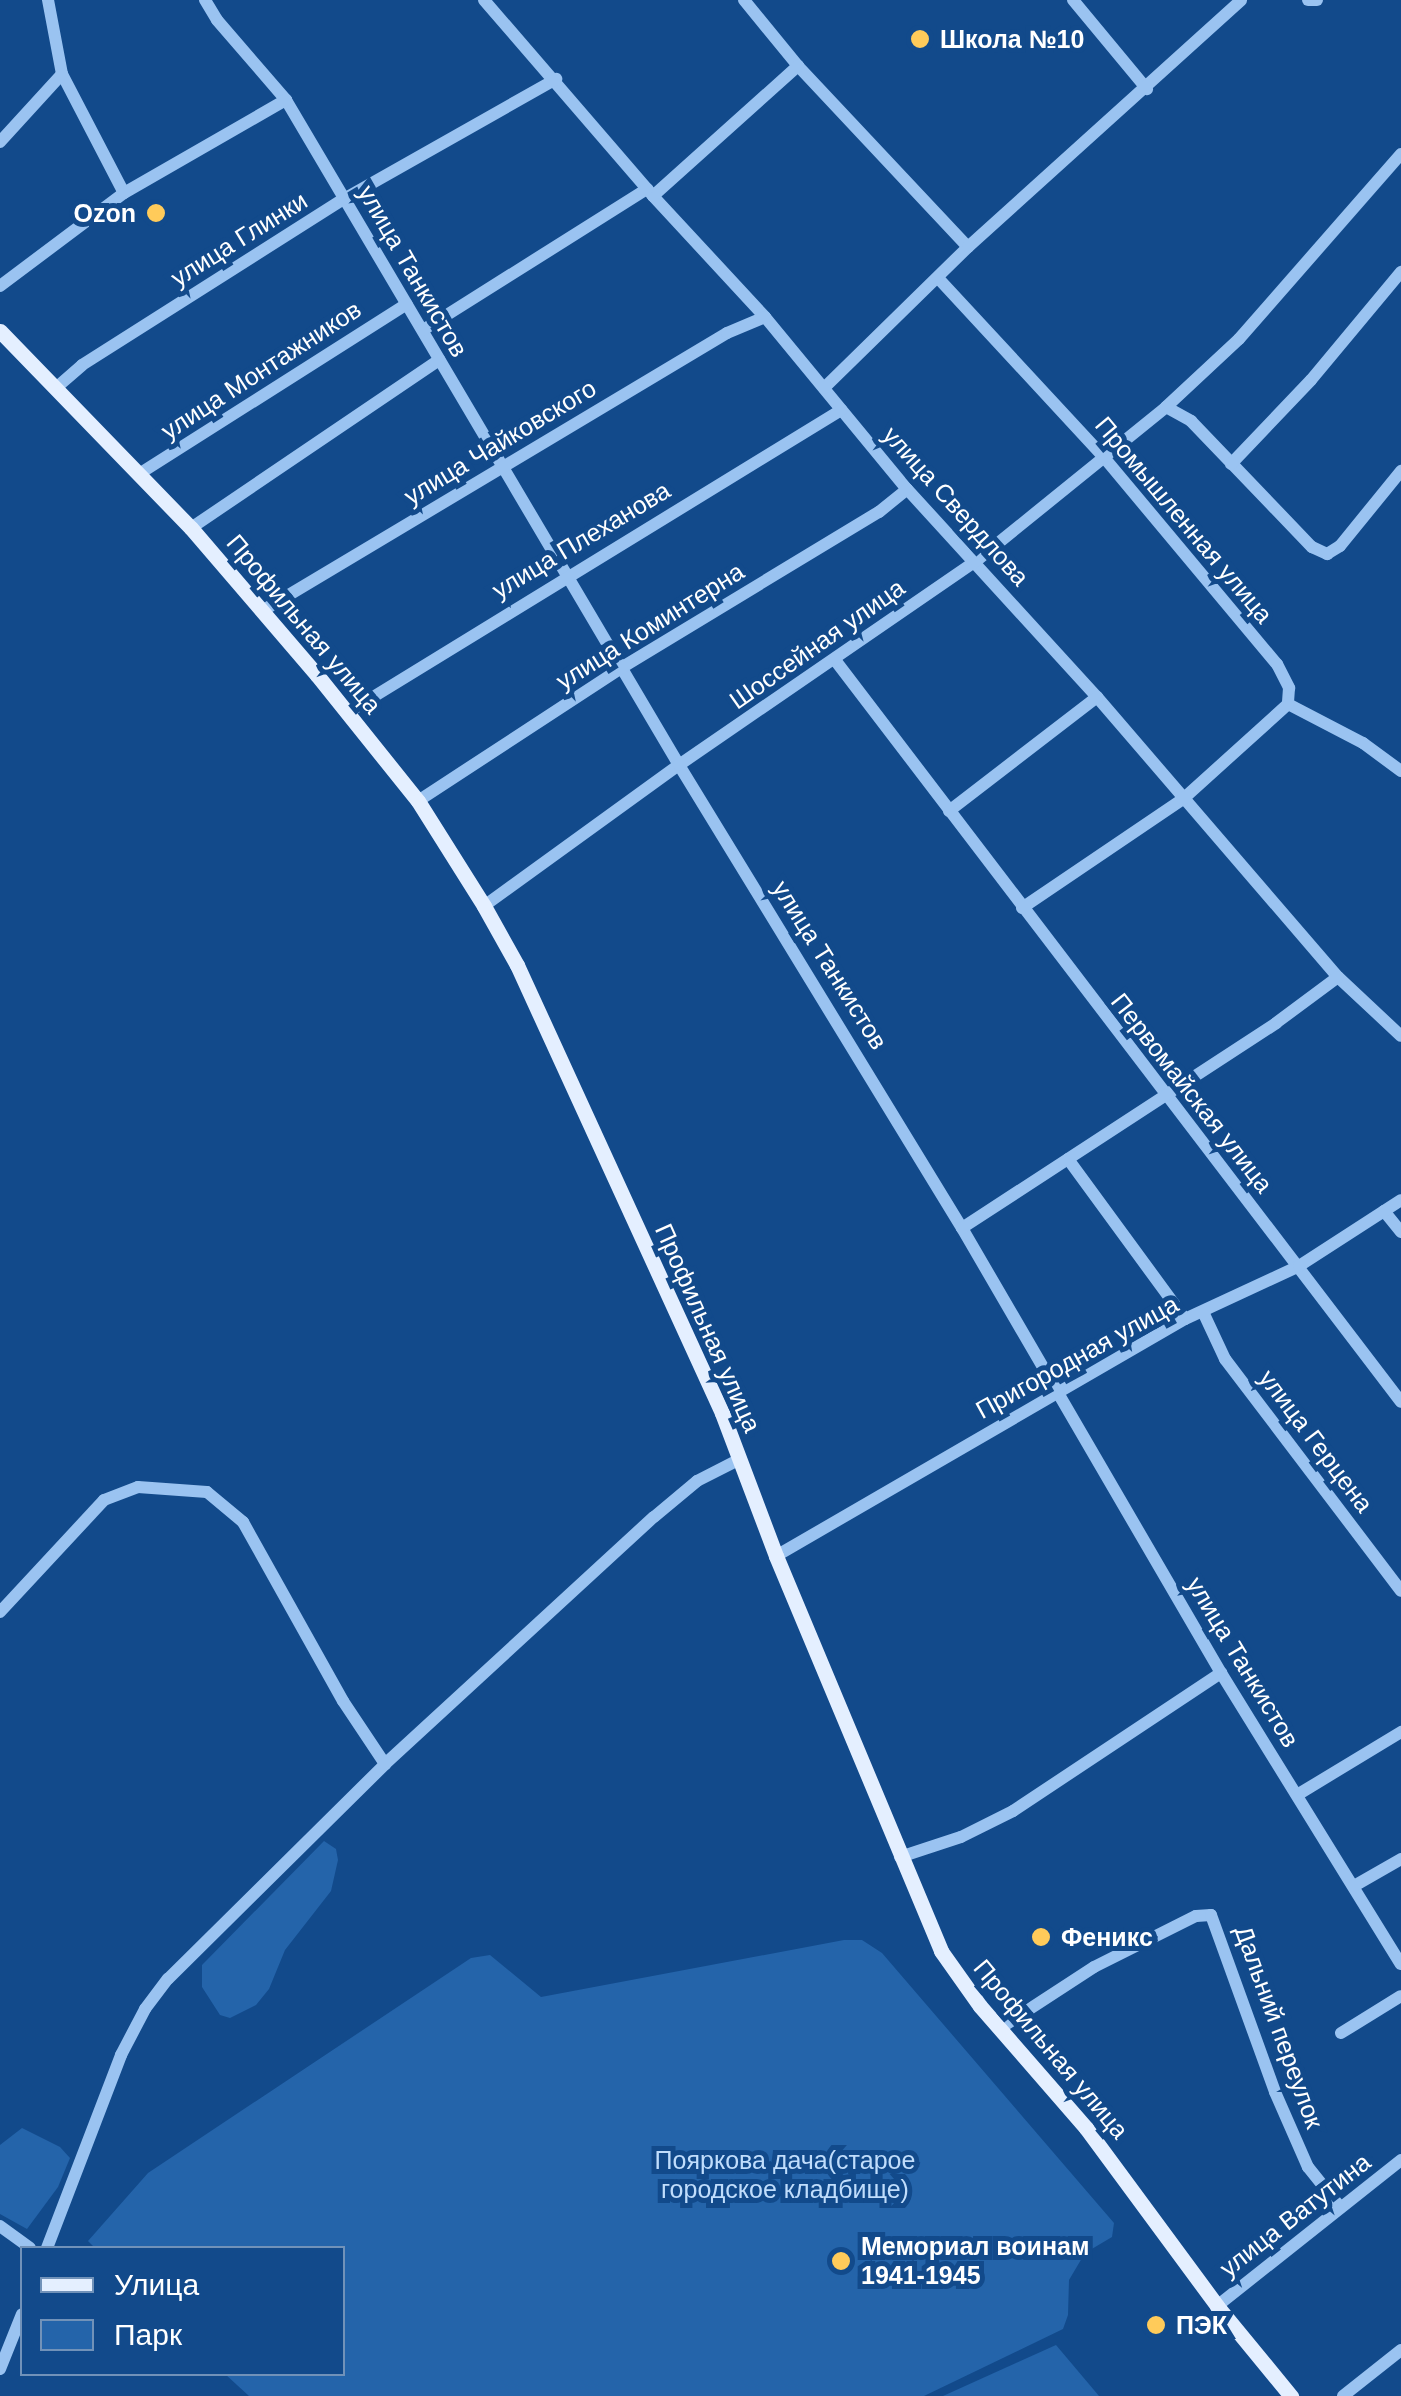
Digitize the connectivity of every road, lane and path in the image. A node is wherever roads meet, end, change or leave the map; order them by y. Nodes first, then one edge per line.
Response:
1 (48, 0) edge
2 (205, 0) edge
3 (484, 0) edge
4 (744, 0) edge
5 (1073, 0) edge
6 (1240, 0) edge
7 (1308, 0) edge
8 (1317, 0) edge
9 (798, 66) junction
10 (62, 74) junction
11 (556, 79) junction
12 (1147, 88) junction
13 (286, 100) junction
14 (0, 142) edge
15 (1401, 154) edge
16 (124, 193) junction
17 (650, 193) junction
18 (344, 199) junction
19 (968, 247) junction
20 (1401, 272) edge
21 (938, 278) junction
22 (0, 286) edge
23 (407, 304) junction
24 (764, 317) junction
25 (423, 330) junction
26 (0, 331) edge
27 (438, 360) junction
28 (57, 387) junction
29 (824, 388) junction
30 (1166, 407) junction
31 (841, 410) junction
32 (1102, 456) junction
33 (1231, 464) junction
34 (502, 467) junction
35 (1401, 471) edge
36 (139, 474) junction
37 (907, 489) junction
38 (190, 528) junction
39 (976, 561) junction
40 (567, 574) junction
41 (262, 611) junction
42 (835, 660) junction
43 (621, 668) junction
44 (1097, 697) junction
45 (1288, 704) junction
46 (347, 713) junction
47 (679, 765) junction
48 (1401, 771) edge
49 (1183, 799) junction
50 (418, 801) junction
51 (949, 811) junction
52 (484, 906) junction
53 (1022, 908) junction
54 (1338, 977) junction
55 (1401, 1036) edge
56 (1165, 1095) junction
57 (1068, 1158) junction
58 (1401, 1200) edge
59 (1384, 1211) junction
60 (962, 1228) junction
61 (1401, 1232) edge
62 (1299, 1266) junction
63 (1204, 1314) junction
64 (1185, 1319) junction
65 (1058, 1392) junction
66 (1401, 1402) edge
67 (738, 1460) junction
68 (776, 1556) junction
69 (1401, 1591) edge
70 (0, 1612) edge
71 (1221, 1673) junction
72 (1401, 1732) edge
73 (385, 1764) junction
74 (1297, 1795) junction
75 (900, 1857) junction
76 (1401, 1859) edge
77 (1354, 1886) junction
78 (1401, 1964) edge
79 (1401, 1996) edge
80 (998, 2028) junction
81 (1342, 2033) dead end
82 (1401, 2160) edge
83 (1340, 2207) junction
84 (0, 2226) edge
85 (27, 2246) edge
86 (48, 2246) edge
87 (1217, 2306) junction
88 (20, 2319) edge
89 (1401, 2350) edge
90 (0, 2369) edge
91 (1291, 2396) edge
92 (1343, 2396) edge

1 - 10 street
2 - 13 street, улица Танкистов
3 - 11 street, улица Свердлова
4 - 9 street
5 - 12 street
6 - 12 street
7 - 8 street
9 - 17 street
9 - 19 street
10 - 14 street
10 - 16 street
11 - 17 street, улица Свердлова
11 - 18 street, улица Глинки
12 - 19 street
13 - 16 street
13 - 18 street, улица Танкистов
15 - 30 street, Шоссейная улица
16 - 22 street
17 - 24 street, улица Свердлова
17 - 25 street
18 - 23 street, улица Танкистов
18 - 28 street, улица Глинки
19 - 21 street
20 - 33 street
21 - 29 street
21 - 32 street, Промышленная улица
23 - 25 street, улица Танкистов
23 - 36 street, улица Монтажников
24 - 29 street, улица Свердлова
24 - 34 street, улица Чайковского
25 - 27 street, улица Танкистов
26 - 28 main road, Профильная улица
27 - 34 street, улица Танкистов
27 - 38 street
28 - 36 main road, Профильная улица
29 - 31 street, улица Свердлова
30 - 32 street, Шоссейная улица
30 - 33 street
31 - 37 street, улица Свердлова
31 - 40 street, улица Плеханова
32 - 39 street, Шоссейная улица
32 - 45 street, Промышленная улица
33 - 35 street
34 - 40 street, улица Танкистов
34 - 41 street, улица Чайковского
36 - 38 main road, Профильная улица
37 - 39 street, улица Свердлова
37 - 43 street, улица Коминтерна
38 - 41 main road, Профильная улица
39 - 42 street, Шоссейная улица
39 - 44 street, улица Свердлова
40 - 43 street, улица Танкистов
40 - 46 street, улица Плеханова
41 - 46 main road, Профильная улица
42 - 47 street, Шоссейная улица
42 - 51 street, Первомайская улица
43 - 47 street, улица Танкистов
43 - 50 street, улица Коминтерна
44 - 49 street, улица Свердлова
44 - 51 street
45 - 48 street
45 - 49 street
46 - 50 main road, Профильная улица
47 - 52 street, Шоссейная улица
47 - 60 street, улица Танкистов
49 - 53 street
49 - 54 street, улица Свердлова
50 - 52 main road, Профильная улица
51 - 53 street, Первомайская улица
52 - 67 main road, Профильная улица
53 - 56 street, Первомайская улица
54 - 55 street, улица Свердлова
54 - 56 street
56 - 57 street
56 - 62 street, Первомайская улица
57 - 60 street
57 - 64 street
58 - 59 street, Пригородная улица
59 - 61 street
59 - 62 street, Пригородная улица
60 - 65 street, улица Танкистов
62 - 63 street, Пригородная улица
62 - 66 street, Первомайская улица
63 - 64 street, Пригородная улица
63 - 69 street, улица Герцена
64 - 65 street, Пригородная улица
65 - 68 street, Пригородная улица
65 - 71 street, улица Танкистов
67 - 68 main road, Профильная улица
67 - 73 street
68 - 75 main road, Профильная улица
70 - 73 street
71 - 74 street, улица Танкистов
71 - 75 street
72 - 74 street
73 - 86 street
74 - 77 street, улица Танкистов
75 - 80 main road, Профильная улица
76 - 77 street
77 - 78 street, улица Танкистов
79 - 81 street
80 - 83 street, Дальний переулок
80 - 87 main road, Профильная улица
82 - 83 street, улица Ватутина
83 - 87 street, улица Ватутина
84 - 85 street
87 - 91 main road, Профильная улица
88 - 90 street
89 - 92 street

